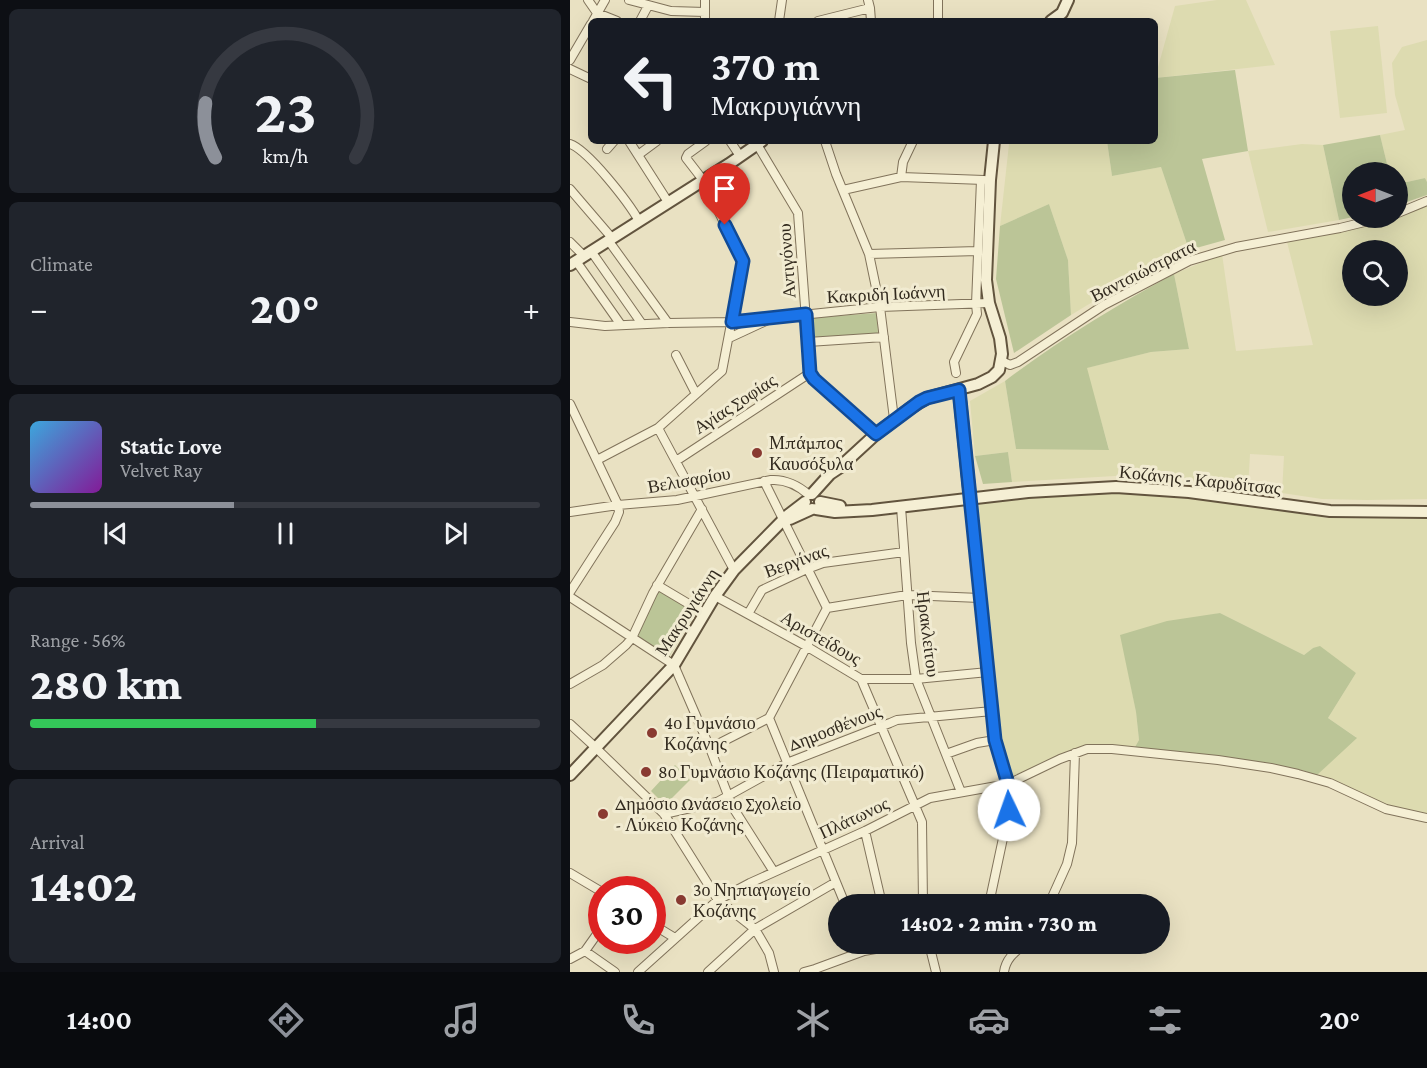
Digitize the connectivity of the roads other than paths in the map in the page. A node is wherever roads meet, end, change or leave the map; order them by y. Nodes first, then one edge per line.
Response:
1 (588, 0) edge
2 (605, 0) edge
3 (629, 0) edge
4 (705, 0) edge
5 (782, 0) edge
6 (938, 0) edge
7 (1068, 0) edge
8 (869, 4) edge
9 (648, 6) junction
10 (705, 12) junction
11 (597, 13) junction
12 (594, 18) edge
13 (610, 18) edge
14 (642, 18) edge
15 (705, 18) edge
16 (780, 18) edge
17 (827, 18) edge
18 (938, 18) edge
19 (1055, 18) edge
20 (588, 29) edge
21 (570, 60) edge
22 (570, 69) edge
23 (588, 78) edge
24 (570, 144) edge
25 (611, 144) edge
26 (631, 144) edge
27 (653, 144) edge
28 (702, 144) edge
29 (732, 144) edge
30 (755, 144) edge
31 (759, 144) edge
32 (826, 144) edge
33 (912, 144) edge
34 (993, 144) edge
35 (607, 149) dead end
36 (638, 155) junction
37 (740, 156) junction
38 (902, 177) junction
39 (703, 180) junction
40 (986, 180) junction
41 (570, 189) edge
42 (843, 190) junction
43 (1427, 201) edge
44 (668, 202) junction
45 (1408, 209) edge
46 (639, 221) junction
47 (1342, 228) edge
48 (610, 239) junction
49 (570, 242) edge
50 (978, 251) junction
51 (869, 254) junction
52 (580, 258) edge
53 (989, 303) junction
54 (976, 304) junction
55 (880, 307) junction
56 (806, 314) junction
57 (775, 317) junction
58 (570, 322) edge
59 (668, 322) junction
60 (732, 322) junction
61 (642, 324) junction
62 (621, 326) junction
63 (884, 337) junction
64 (729, 338) junction
65 (808, 342) junction
66 (676, 355) dead end
67 (1002, 361) junction
68 (810, 373) junction
69 (956, 373) dead end
70 (959, 390) junction
71 (696, 394) junction
72 (570, 404) edge
73 (894, 419) junction
74 (658, 428) junction
75 (876, 434) junction
76 (597, 460) junction
77 (676, 461) junction
78 (764, 481) junction
79 (695, 497) junction
80 (970, 498) junction
81 (813, 501) junction
82 (618, 505) junction
83 (901, 507) junction
84 (702, 509) junction
85 (570, 512) edge
86 (1427, 512) edge
87 (783, 520) junction
88 (904, 552) junction
89 (807, 569) junction
90 (734, 570) junction
91 (657, 585) junction
92 (570, 592) edge
93 (907, 595) junction
94 (715, 596) junction
95 (570, 597) edge
96 (980, 598) junction
97 (827, 608) junction
98 (704, 613) junction
99 (748, 614) junction
100 (632, 638) junction
101 (806, 646) junction
102 (674, 665) junction
103 (988, 672) junction
104 (861, 679) junction
105 (916, 679) junction
106 (570, 684) edge
107 (992, 711) junction
108 (931, 717) junction
109 (769, 718) junction
110 (570, 724) edge
111 (880, 726) junction
112 (995, 740) junction
113 (596, 747) junction
114 (710, 748) junction
115 (1075, 753) junction
116 (946, 754) junction
117 (787, 763) junction
118 (570, 775) edge
119 (1008, 784) junction
120 (961, 792) junction
121 (728, 795) junction
122 (916, 805) junction
123 (664, 814) junction
124 (1427, 818) edge
125 (864, 831) junction
126 (822, 849) junction
127 (774, 872) junction
128 (570, 873) edge
129 (836, 882) junction
130 (588, 884) edge
131 (841, 894) edge
132 (879, 894) edge
133 (923, 894) edge
134 (991, 894) edge
135 (1054, 894) edge
136 (718, 900) junction
137 (755, 929) junction
138 (666, 933) edge
139 (675, 938) junction
140 (588, 947) edge
141 (585, 951) junction
142 (848, 954) edge
143 (932, 954) edge
144 (1014, 954) edge
145 (570, 958) edge
146 (815, 971) edge
147 (615, 972) edge
148 (638, 972) edge
149 (708, 972) edge
150 (774, 972) edge
151 (804, 972) edge
152 (936, 972) edge
153 (1004, 972) edge

1 - 11 street
2 - 11 street
3 - 9 street
4 - 10 street
5 - 16 street
6 - 18 street
7 - 19 street
8 - 17 street
9 - 10 street
9 - 14 street
10 - 15 street
11 - 12 street
11 - 13 street
20 - 21 street
22 - 23 street
24 - 46 street
25 - 35 street
26 - 36 street
27 - 36 street
28 - 39 street
29 - 37 street
30 - 37 street
31 - 56 street, Αντιγόνου
32 - 42 street
33 - 38 street
34 - 40 street
36 - 44 street
37 - 39 street
38 - 40 street
38 - 42 street
39 - 44 street
39 - 60 street
40 - 50 street
40 - 53 street
41 - 48 street
42 - 51 street
43 - 45 street
44 - 46 street
46 - 48 street
47 - 67 street, Βαντσιώστρατα
48 - 52 street
48 - 59 street
49 - 52 street
50 - 51 street
50 - 54 street
51 - 55 street
52 - 61 street
52 - 62 street
53 - 54 street, Κακριδή Ιωάννη
53 - 67 street
54 - 55 street, Κακριδή Ιωάννη
54 - 69 street
55 - 56 street, Κακριδή Ιωάννη
55 - 63 street
56 - 57 street, Κακριδή Ιωάννη
56 - 65 street, Αντιγόνου
57 - 60 street, Κακριδή Ιωάννη
57 - 64 street
58 - 62 street, Κακριδή Ιωάννη
59 - 60 street, Κακριδή Ιωάννη
59 - 61 street, Κακριδή Ιωάννη
60 - 64 street
61 - 62 street, Κακριδή Ιωάννη
63 - 65 street
63 - 73 street
64 - 71 street
65 - 68 street, Αντιγόνου
66 - 71 street
67 - 70 street, Μακρυγιάννη
68 - 75 street
68 - 77 street, Αγίας Σοφίας
70 - 73 street, Μακρυγιάννη
70 - 80 street
71 - 74 street
72 - 76 street
73 - 75 street, Μακρυγιάννη
74 - 76 street
74 - 77 street
75 - 81 street, Μακρυγιάννη
76 - 82 street
77 - 79 street
78 - 79 street, Βελισαρίου
78 - 81 street, Βελισαρίου
78 - 87 street
79 - 82 street, Βελισαρίου
79 - 84 street
80 - 83 street, Κοζάνης - Καρυδίτσας
80 - 86 street, Κοζάνης - Καρυδίτσας
80 - 96 street
81 - 83 street, Κοζάνης - Καρυδίτσας
81 - 87 street, Μακρυγιάννη
82 - 85 street, Βελισαρίου
82 - 92 street
83 - 88 street, Ηρακλείτου
84 - 90 street
84 - 91 street
87 - 89 street
87 - 90 street, Μακρυγιάννη
88 - 89 street, Βεργίνας
88 - 93 street, Ηρακλείτου
89 - 97 street
89 - 99 street, Βεργίνας
90 - 94 street, Μακρυγιάννη
91 - 98 street
91 - 100 street
93 - 96 street
93 - 97 street
93 - 105 street, Ηρακλείτου
94 - 98 street, Μακρυγιάννη
94 - 99 street, Αριστείδους
95 - 100 street
96 - 103 street
97 - 101 street
98 - 102 street, Μακρυγιάννη
99 - 101 street, Αριστείδους
100 - 102 street
100 - 106 street
101 - 104 street, Αριστείδους
101 - 109 street
102 - 113 street, Μακρυγιάννη
102 - 114 street
103 - 105 street
103 - 107 street
104 - 105 street
104 - 111 street, Αριστείδους
105 - 108 street, Ηρακλείτου
107 - 108 street, Δημοσθένους
107 - 112 street
108 - 111 street, Δημοσθένους
108 - 116 street, Ηρακλείτου
109 - 114 street
109 - 117 street
110 - 113 street
111 - 117 street, Δημοσθένους
111 - 122 street, Αριστείδους
112 - 116 street
112 - 119 street
113 - 118 street, Μακρυγιάννη
113 - 123 street
114 - 121 street
115 - 119 street, Πλάτωνος
115 - 124 street, Πλάτωνος
115 - 135 street
116 - 120 street, Ηρακλείτου
117 - 121 street, Δημοσθένους
117 - 126 street
119 - 120 street, Πλάτωνος
119 - 134 street
120 - 122 street, Πλάτωνος
121 - 123 street, Δημοσθένους
121 - 127 street
122 - 125 street, Πλάτωνος
122 - 133 street, Αριστείδους
123 - 136 street
125 - 126 street, Πλάτωνος
125 - 132 street
126 - 127 street, Πλάτωνος
126 - 129 street
127 - 136 street, Πλάτωνος
128 - 130 street
129 - 131 street
129 - 137 street
136 - 137 street
136 - 139 street, Πλάτωνος
137 - 149 street
137 - 150 street
138 - 139 street
139 - 148 street, Πλάτωνος
140 - 141 street
141 - 145 street
141 - 147 street
142 - 146 street
143 - 152 street
144 - 153 street
146 - 151 street

